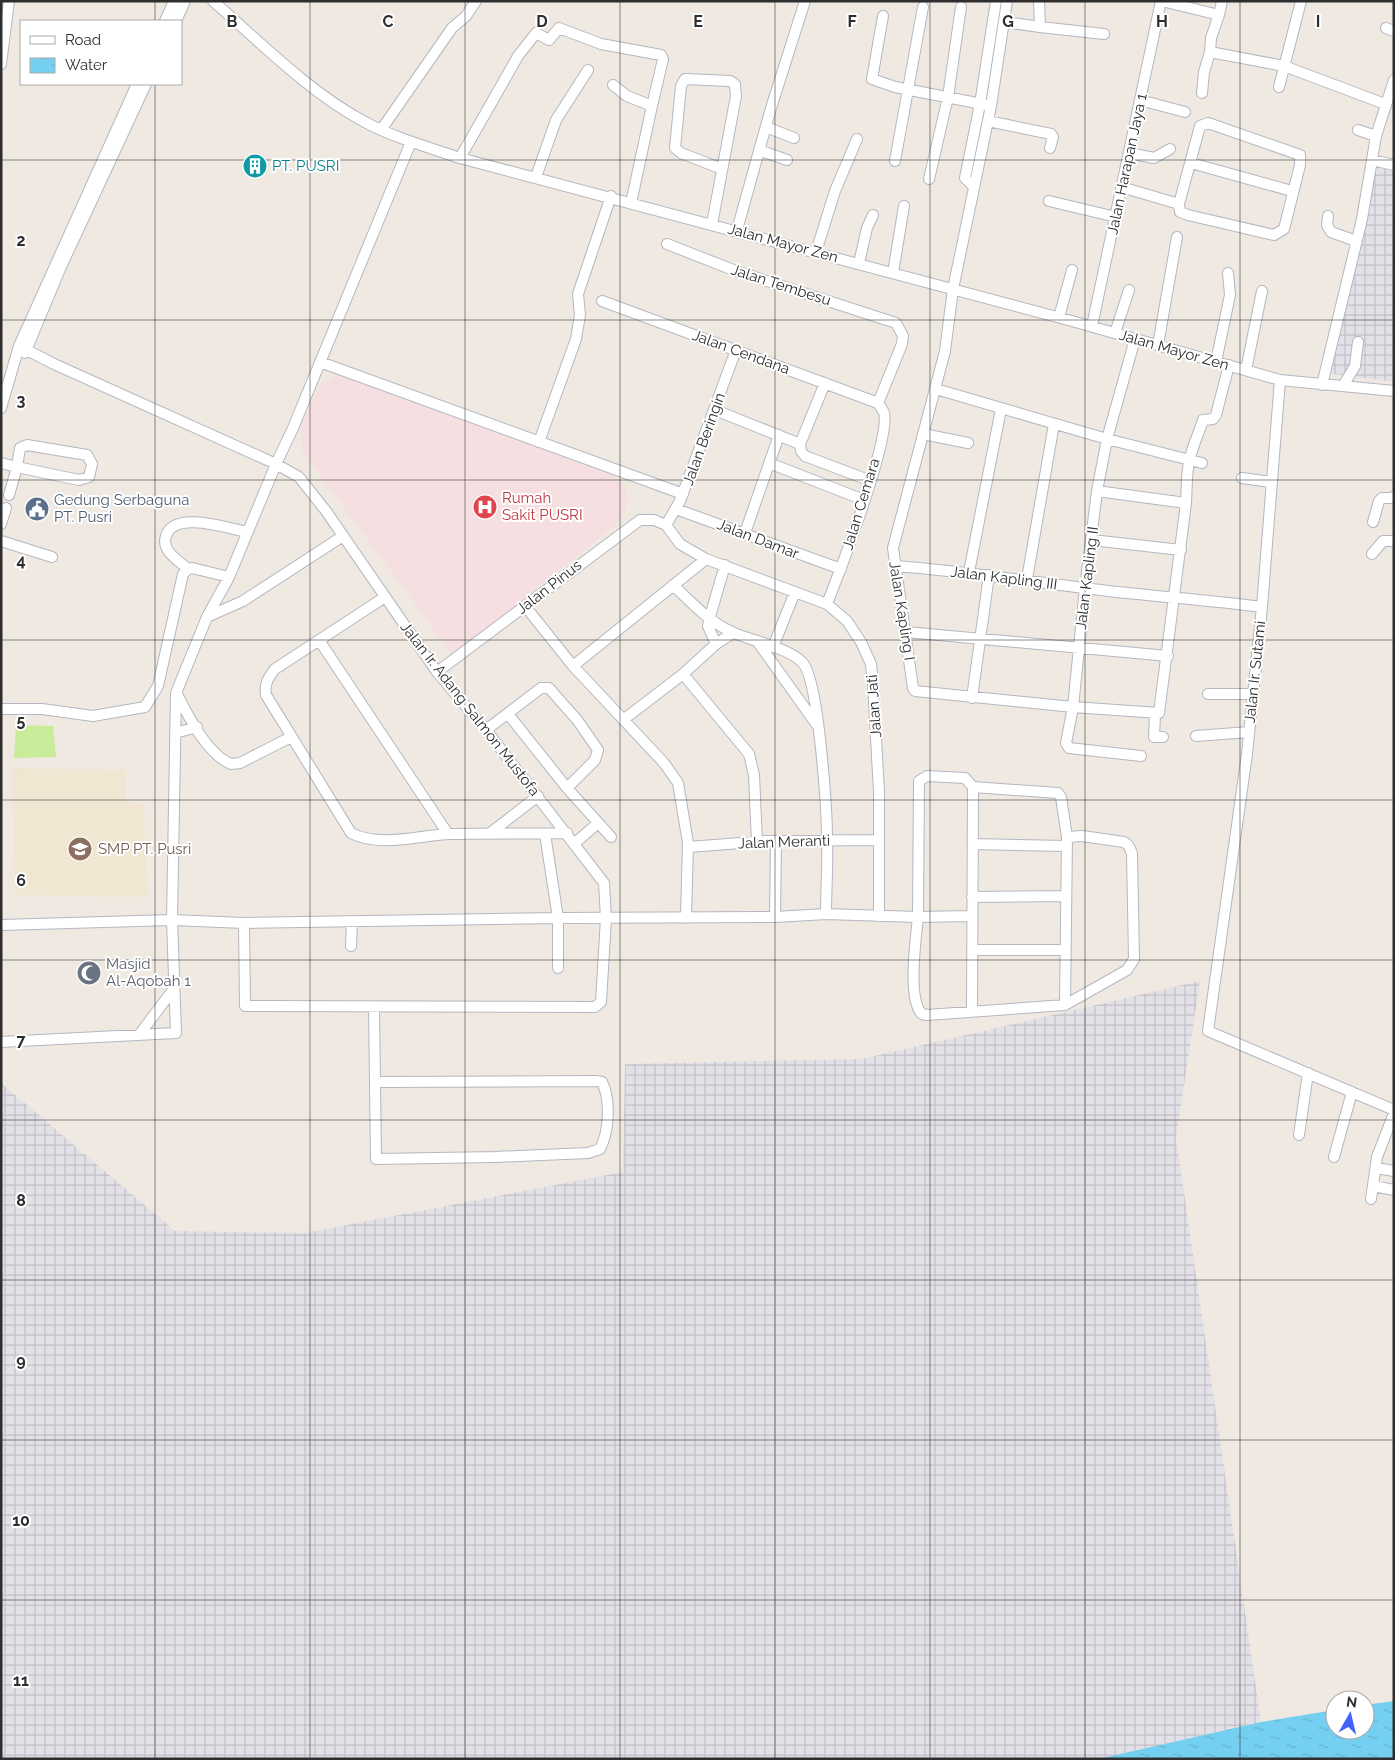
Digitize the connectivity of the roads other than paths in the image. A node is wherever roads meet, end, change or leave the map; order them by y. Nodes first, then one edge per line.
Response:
1 (9, 1) edge
2 (174, 1) edge
3 (185, 1) edge
4 (213, 1) edge
5 (476, 1) edge
6 (805, 1) edge
7 (996, 1) edge
8 (1007, 1) edge
9 (1039, 1) edge
10 (1162, 1) edge
11 (1222, 1) edge
12 (1301, 1) edge
13 (922, 7) dead end
14 (961, 7) dead end
15 (1219, 15) junction
16 (883, 16) dead end
17 (165, 20) edge
18 (176, 20) edge
19 (1005, 22) junction
20 (1040, 27) junction
21 (1104, 34) dead end
22 (1210, 52) junction
23 (1, 64) edge
24 (1284, 66) junction
25 (588, 70) dead end
26 (1394, 80) edge
27 (137, 85) edge
28 (146, 85) edge
29 (613, 85) dead end
30 (1279, 87) dead end
31 (909, 90) junction
32 (1202, 93) dead end
33 (948, 98) junction
34 (1140, 100) junction
35 (1385, 104) junction
36 (986, 105) junction
37 (652, 106) junction
38 (1185, 112) dead end
39 (988, 121) junction
40 (766, 127) junction
41 (381, 130) junction
42 (1358, 130) dead end
43 (1376, 136) junction
44 (794, 138) dead end
45 (857, 139) dead end
46 (411, 142) junction
47 (1050, 148) dead end
48 (1170, 149) dead end
49 (759, 150) junction
50 (1129, 153) junction
51 (460, 158) junction
52 (786, 160) dead end
53 (1372, 160) junction
54 (894, 161) dead end
55 (1191, 163) junction
56 (1394, 165) edge
57 (722, 169) junction
58 (536, 176) junction
59 (929, 179) dead end
60 (974, 187) junction
61 (1121, 187) junction
62 (1292, 191) junction
63 (611, 196) junction
64 (1049, 201) dead end
65 (631, 203) junction
66 (1180, 204) junction
67 (904, 206) dead end
68 (873, 215) dead end
69 (1328, 216) dead end
70 (1116, 217) junction
71 (712, 224) junction
72 (737, 230) junction
73 (1177, 237) dead end
74 (1356, 241) junction
75 (667, 244) dead end
76 (816, 252) junction
77 (859, 263) junction
78 (1072, 270) dead end
79 (893, 273) junction
80 (1228, 273) dead end
81 (953, 289) junction
82 (1129, 290) dead end
83 (1262, 291) dead end
84 (602, 301) dead end
85 (1059, 317) junction
86 (1092, 326) junction
87 (1115, 333) junction
88 (1135, 339) junction
89 (1358, 342) dead end
90 (1158, 345) junction
91 (24, 347) junction
92 (736, 350) junction
93 (320, 362) junction
94 (1216, 362) junction
95 (1229, 365) junction
96 (1246, 370) junction
97 (1280, 380) junction
98 (825, 383) junction
99 (1322, 385) junction
100 (1343, 386) junction
101 (936, 389) junction
102 (1394, 391) edge
103 (878, 403) junction
104 (1, 408) edge
105 (1002, 409) junction
106 (715, 410) junction
107 (1054, 424) junction
108 (923, 434) junction
109 (778, 435) junction
110 (1107, 439) junction
111 (539, 442) junction
112 (800, 444) junction
113 (968, 444) dead end
114 (1189, 461) junction
115 (769, 463) junction
116 (1202, 463) dead end
117 (1, 464) edge
118 (276, 464) junction
119 (17, 468) junction
120 (1242, 478) dead end
121 (870, 481) junction
122 (1271, 482) junction
123 (1098, 491) junction
124 (683, 494) junction
125 (9, 495) dead end
126 (1394, 497) edge
127 (864, 500) junction
128 (1186, 503) junction
129 (6, 508) dead end
130 (676, 509) junction
131 (1373, 522) dead end
132 (1, 524) edge
133 (666, 525) junction
134 (247, 532) junction
135 (745, 534) junction
136 (343, 536) junction
137 (1092, 540) junction
138 (1, 541) edge
139 (1394, 541) edge
140 (1181, 550) junction
141 (1372, 554) dead end
142 (52, 557) dead end
143 (706, 559) junction
144 (725, 565) junction
145 (896, 566) junction
146 (188, 569) junction
147 (841, 569) junction
148 (969, 572) junction
149 (989, 576) junction
150 (228, 577) junction
151 (1027, 579) junction
152 (673, 585) junction
153 (1085, 588) junction
154 (795, 592) junction
155 (1175, 596) junction
156 (385, 597) junction
157 (827, 604) junction
158 (526, 606) junction
159 (1262, 607) junction
160 (208, 617) junction
161 (709, 620) junction
162 (906, 632) junction
163 (733, 633) junction
164 (982, 639) junction
165 (319, 640) junction
166 (757, 640) junction
167 (716, 644) junction
168 (773, 647) junction
169 (1079, 649) junction
170 (1168, 656) junction
171 (573, 666) junction
172 (437, 672) junction
173 (683, 674) junction
174 (176, 693) junction
175 (1208, 694) dead end
176 (1253, 694) junction
177 (972, 698) junction
178 (1073, 707) junction
179 (1, 709) edge
180 (508, 714) junction
181 (1155, 714) junction
182 (623, 720) junction
183 (197, 727) junction
184 (819, 728) junction
185 (486, 730) junction
186 (1249, 732) junction
187 (176, 733) junction
188 (1196, 736) dead end
189 (291, 737) junction
190 (1163, 737) dead end
191 (1141, 756) dead end
192 (973, 787) junction
193 (567, 788) junction
194 (538, 796) junction
195 (598, 823) junction
196 (567, 833) junction
197 (448, 834) junction
198 (489, 834) junction
199 (545, 834) junction
200 (611, 837) dead end
201 (827, 840) junction
202 (879, 840) junction
203 (776, 841) junction
204 (1067, 841) junction
205 (757, 842) junction
206 (575, 843) junction
207 (973, 844) junction
208 (688, 847) junction
209 (1066, 896) junction
210 (972, 897) junction
211 (826, 914) junction
212 (878, 916) junction
213 (972, 916) junction
214 (775, 917) junction
215 (918, 917) junction
216 (558, 918) junction
217 (606, 918) junction
218 (686, 918) junction
219 (172, 920) junction
220 (352, 922) junction
221 (244, 923) junction
222 (1, 925) edge
223 (351, 946) dead end
224 (972, 950) junction
225 (1065, 950) junction
226 (558, 968) dead end
227 (173, 990) junction
228 (1065, 1005) junction
229 (374, 1007) junction
230 (972, 1011) junction
231 (139, 1035) junction
232 (1, 1042) edge
233 (1308, 1073) junction
234 (375, 1082) junction
235 (1352, 1092) junction
236 (1394, 1111) edge
237 (1299, 1135) dead end
238 (1334, 1157) dead end
239 (1376, 1168) junction
240 (1394, 1171) edge
241 (1373, 1186) junction
242 (1394, 1190) edge
243 (1371, 1199) dead end

1 - 23 street
2 - 17 street
3 - 18 street
4 - 41 street, Jalan Mayor Zen
5 - 41 street
6 - 40 street
7 - 36 street
8 - 19 street
9 - 20 street
10 - 15 street, Jalan Harapan Jaya 1
10 - 34 street, Jalan Harapan Jaya 1
11 - 15 street
12 - 24 street
13 - 31 street
14 - 33 street
15 - 22 street
16 - 31 street
19 - 20 street
19 - 36 street
20 - 21 street
22 - 24 street
22 - 32 street
24 - 30 street
24 - 35 street
25 - 58 street
26 - 35 street
27 - 91 street
28 - 91 street
29 - 37 street
31 - 33 street
31 - 54 street
33 - 36 street
33 - 59 street
34 - 38 street
34 - 50 street, Jalan Harapan Jaya 1
35 - 43 street
36 - 39 street, Jalan Kapling I
36 - 60 street
37 - 51 street
37 - 65 street
39 - 47 street
39 - 60 street, Jalan Kapling I
40 - 44 street
40 - 49 street
41 - 46 street, Jalan Mayor Zen
42 - 43 street
43 - 53 street
45 - 76 street
46 - 51 street, Jalan Mayor Zen
46 - 93 street
48 - 50 street
49 - 52 street
49 - 72 street
50 - 61 street, Jalan Harapan Jaya 1
51 - 58 street, Jalan Mayor Zen
53 - 56 street
53 - 74 street
55 - 62 street
55 - 62 street
55 - 66 street
57 - 57 street
57 - 71 street
58 - 63 street, Jalan Mayor Zen
60 - 81 street, Jalan Kapling I
61 - 66 street
61 - 70 street, Jalan Harapan Jaya 1
62 - 66 street
63 - 65 street, Jalan Mayor Zen
63 - 111 street
64 - 70 street
65 - 71 street, Jalan Mayor Zen
67 - 79 street
68 - 77 street
69 - 74 street
70 - 86 street, Jalan Harapan Jaya 1
71 - 72 street, Jalan Mayor Zen
72 - 76 street, Jalan Mayor Zen
73 - 90 street
74 - 99 street
75 - 103 street, Jalan Tembesu
76 - 77 street, Jalan Mayor Zen
77 - 79 street, Jalan Mayor Zen
78 - 85 street
79 - 81 street, Jalan Mayor Zen
80 - 94 street
81 - 85 street, Jalan Mayor Zen
81 - 101 street, Jalan Kapling I
82 - 87 street
83 - 96 street
84 - 92 street, Jalan Cendana
85 - 86 street, Jalan Mayor Zen
86 - 87 street, Jalan Mayor Zen
87 - 88 street, Jalan Mayor Zen
88 - 90 street, Jalan Mayor Zen
88 - 110 street, Jalan Kapling II
89 - 100 street
90 - 94 street, Jalan Mayor Zen
91 - 104 street
91 - 118 street, Jalan Ir. Adang Salmon Mustofa
92 - 98 street, Jalan Cendana
92 - 106 street, Jalan Beringin
93 - 111 street
93 - 118 street
94 - 95 street, Jalan Mayor Zen
95 - 96 street, Jalan Mayor Zen
95 - 114 street
96 - 97 street, Jalan Mayor Zen
97 - 99 street, Jalan Mayor Zen
97 - 122 street, Jalan Ir. Sutami
98 - 103 street, Jalan Cendana
98 - 112 street
99 - 100 street, Jalan Mayor Zen
100 - 102 street, Jalan Mayor Zen
101 - 105 street
101 - 108 street, Jalan Kapling I
103 - 121 street, Jalan Cemara
105 - 107 street
105 - 148 street
106 - 109 street
106 - 124 street, Jalan Beringin
107 - 110 street
107 - 151 street
108 - 113 street
108 - 145 street, Jalan Kapling I
109 - 112 street
109 - 115 street
110 - 114 street
110 - 123 street, Jalan Kapling II
111 - 124 street
112 - 121 street
114 - 116 street
114 - 128 street
115 - 127 street
115 - 135 street
117 - 119 street
118 - 134 street
118 - 136 street, Jalan Ir. Adang Salmon Mustofa
119 - 119 street
119 - 125 street
120 - 122 street
121 - 127 street, Jalan Cemara
122 - 159 street, Jalan Ir. Sutami
123 - 128 street
123 - 137 street, Jalan Kapling II
124 - 130 street, Jalan Beringin
126 - 131 street
127 - 147 street, Jalan Cemara
128 - 140 street
129 - 132 street
130 - 133 street, Jalan Beringin
130 - 135 street, Jalan Damar
133 - 143 street, Jalan Jati
133 - 158 street, Jalan Pinus
134 - 146 street
134 - 150 street
135 - 147 street, Jalan Damar
136 - 156 street, Jalan Ir. Adang Salmon Mustofa
136 - 160 street
137 - 140 street
137 - 153 street, Jalan Kapling II
138 - 142 street
139 - 141 street
140 - 155 street
143 - 144 street, Jalan Jati
143 - 152 street
144 - 154 street, Jalan Jati
144 - 161 street
145 - 148 street, Jalan Kapling III
145 - 162 street, Jalan Kapling I
146 - 150 street
146 - 179 street
147 - 157 street, Jalan Cemara
148 - 149 street, Jalan Kapling III
149 - 151 street, Jalan Kapling III
149 - 164 street
150 - 160 street
151 - 153 street, Jalan Kapling III
152 - 161 street
152 - 171 street
153 - 155 street, Jalan Kapling III
153 - 169 street, Jalan Kapling II
154 - 157 street, Jalan Jati
154 - 168 street
155 - 159 street, Jalan Kapling III
155 - 170 street
156 - 165 street
156 - 172 street, Jalan Ir. Adang Salmon Mustofa
157 - 202 street, Jalan Jati
158 - 171 street
158 - 172 street, Jalan Pinus
159 - 176 street, Jalan Ir. Sutami
160 - 174 street
161 - 163 street
161 - 167 street
162 - 164 street
162 - 177 street, Jalan Kapling I
163 - 166 street
163 - 167 street
164 - 169 street
164 - 177 street
165 - 189 street
165 - 197 street
166 - 168 street
166 - 184 street
167 - 173 street
168 - 184 street
169 - 170 street
169 - 178 street, Jalan Kapling II
170 - 181 street
171 - 182 street
172 - 185 street, Jalan Ir. Adang Salmon Mustofa
173 - 182 street
173 - 205 street
174 - 183 street
174 - 187 street
175 - 176 street
176 - 186 street, Jalan Ir. Sutami
177 - 178 street, Jalan Kapling I
178 - 181 street, Jalan Kapling I
178 - 191 street, Jalan Kapling II
180 - 185 street
180 - 193 street
180 - 193 street
181 - 190 street
182 - 208 street
183 - 187 street
183 - 189 street
184 - 201 street
185 - 194 street, Jalan Ir. Adang Salmon Mustofa
186 - 188 street
186 - 233 street, Jalan Ir. Sutami
187 - 219 street
189 - 197 street
192 - 204 street
192 - 207 street
192 - 215 street
193 - 195 street
194 - 196 street, Jalan Ir. Adang Salmon Mustofa
194 - 198 street
195 - 200 street
195 - 206 street
196 - 199 street
196 - 206 street, Jalan Ir. Adang Salmon Mustofa
197 - 198 street
198 - 199 street
199 - 216 street
201 - 202 street, Jalan Meranti
201 - 203 street, Jalan Meranti
201 - 211 street
202 - 212 street, Jalan Jati
203 - 205 street, Jalan Meranti
203 - 214 street
204 - 207 street
204 - 209 street
204 - 228 street
205 - 208 street, Jalan Meranti
206 - 217 street, Jalan Ir. Adang Salmon Mustofa
207 - 210 street
208 - 218 street
209 - 210 street
209 - 225 street
210 - 213 street
211 - 212 street
211 - 214 street
212 - 215 street
213 - 215 street
213 - 224 street
214 - 218 street
215 - 230 street
216 - 217 street
216 - 220 street
216 - 226 street
217 - 218 street
217 - 229 street, Jalan Ir. Adang Salmon Mustofa
219 - 221 street
219 - 222 street
219 - 227 street
220 - 221 street
220 - 223 street
221 - 229 street, Jalan Ir. Adang Salmon Mustofa
224 - 225 street
224 - 230 street
225 - 228 street
227 - 231 street
227 - 231 street
228 - 230 street
229 - 234 street
231 - 232 street
233 - 235 street
233 - 237 street
234 - 234 street
235 - 236 street
235 - 238 street
236 - 239 street
239 - 240 street
239 - 241 street
241 - 242 street
241 - 243 street

